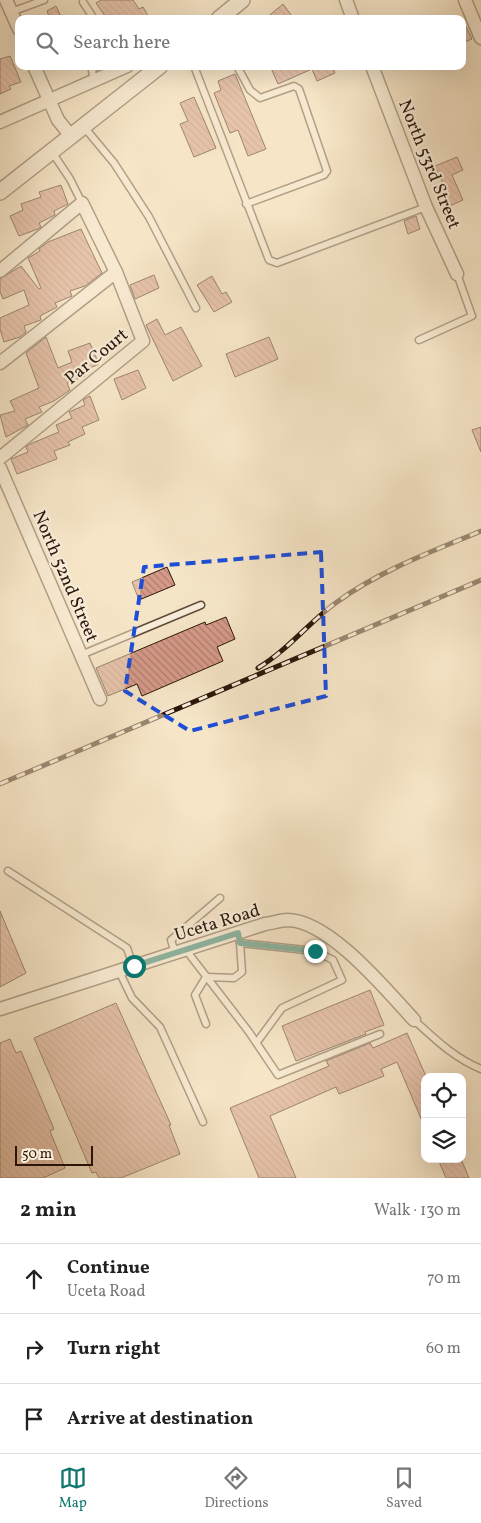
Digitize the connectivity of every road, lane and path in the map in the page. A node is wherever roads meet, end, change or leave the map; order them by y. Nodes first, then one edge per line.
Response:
1 (44, 0) edge
2 (242, 0) edge
3 (346, 0) edge
4 (465, 0) edge
5 (83, 2) dead end
6 (9, 6) edge
7 (225, 10) edge
8 (91, 15) edge
9 (352, 15) edge
10 (15, 20) edge
11 (481, 38) edge
12 (36, 70) edge
13 (93, 70) edge
14 (118, 70) edge
15 (155, 70) edge
16 (196, 70) edge
17 (238, 70) edge
18 (374, 70) edge
19 (94, 81) junction
20 (49, 101) junction
21 (0, 122) edge
22 (84, 126) junction
23 (70, 136) junction
24 (51, 151) junction
25 (0, 192) edge
26 (82, 203) junction
27 (246, 204) junction
28 (426, 207) junction
29 (0, 270) edge
30 (116, 272) junction
31 (457, 274) joint
32 (196, 308) dead end
33 (419, 340) dead end
34 (0, 363) edge
35 (0, 458) edge
36 (0, 468) edge
37 (201, 605) dead end
38 (81, 655) junction
39 (100, 699) dead end
40 (8, 872) dead end
41 (220, 898) dead end
42 (239, 938) junction
43 (180, 951) junction
44 (134, 966) junction
45 (119, 971) junction
46 (206, 977) junction
47 (0, 1009) edge
48 (414, 1020) joint
49 (206, 1024) dead end
50 (380, 1034) dead end
51 (257, 1042) junction
52 (481, 1069) edge
53 (203, 1122) dead end

1 - 6 lane
2 - 7 street
3 - 9 street
4 - 11 street
5 - 8 lane
6 - 10 street
12 - 20 street
13 - 19 lane
14 - 19 street
15 - 22 street
16 - 27 lane
17 - 27 lane
18 - 28 street, North 53rd Street
19 - 20 street
20 - 21 street
20 - 23 street
22 - 23 street
22 - 32 lane
23 - 24 street
24 - 25 street
24 - 26 lane
26 - 29 street
26 - 30 street, Par Court
27 - 28 lane
28 - 31 street, North 53rd Street
30 - 34 street
30 - 35 street, Par Court
31 - 33 lane
36 - 38 street, North 52nd Street
37 - 38 lane
38 - 39 street, North 52nd Street
40 - 44 lane
41 - 43 lane
42 - 43 street, Uceta Road
42 - 46 lane
42 - 48 street, Uceta Road
42 - 51 lane
43 - 44 street, Uceta Road
43 - 46 lane
44 - 45 street, Uceta Road
45 - 47 street, Uceta Road
45 - 53 lane
46 - 49 lane
46 - 51 lane
48 - 52 lane
50 - 51 lane

